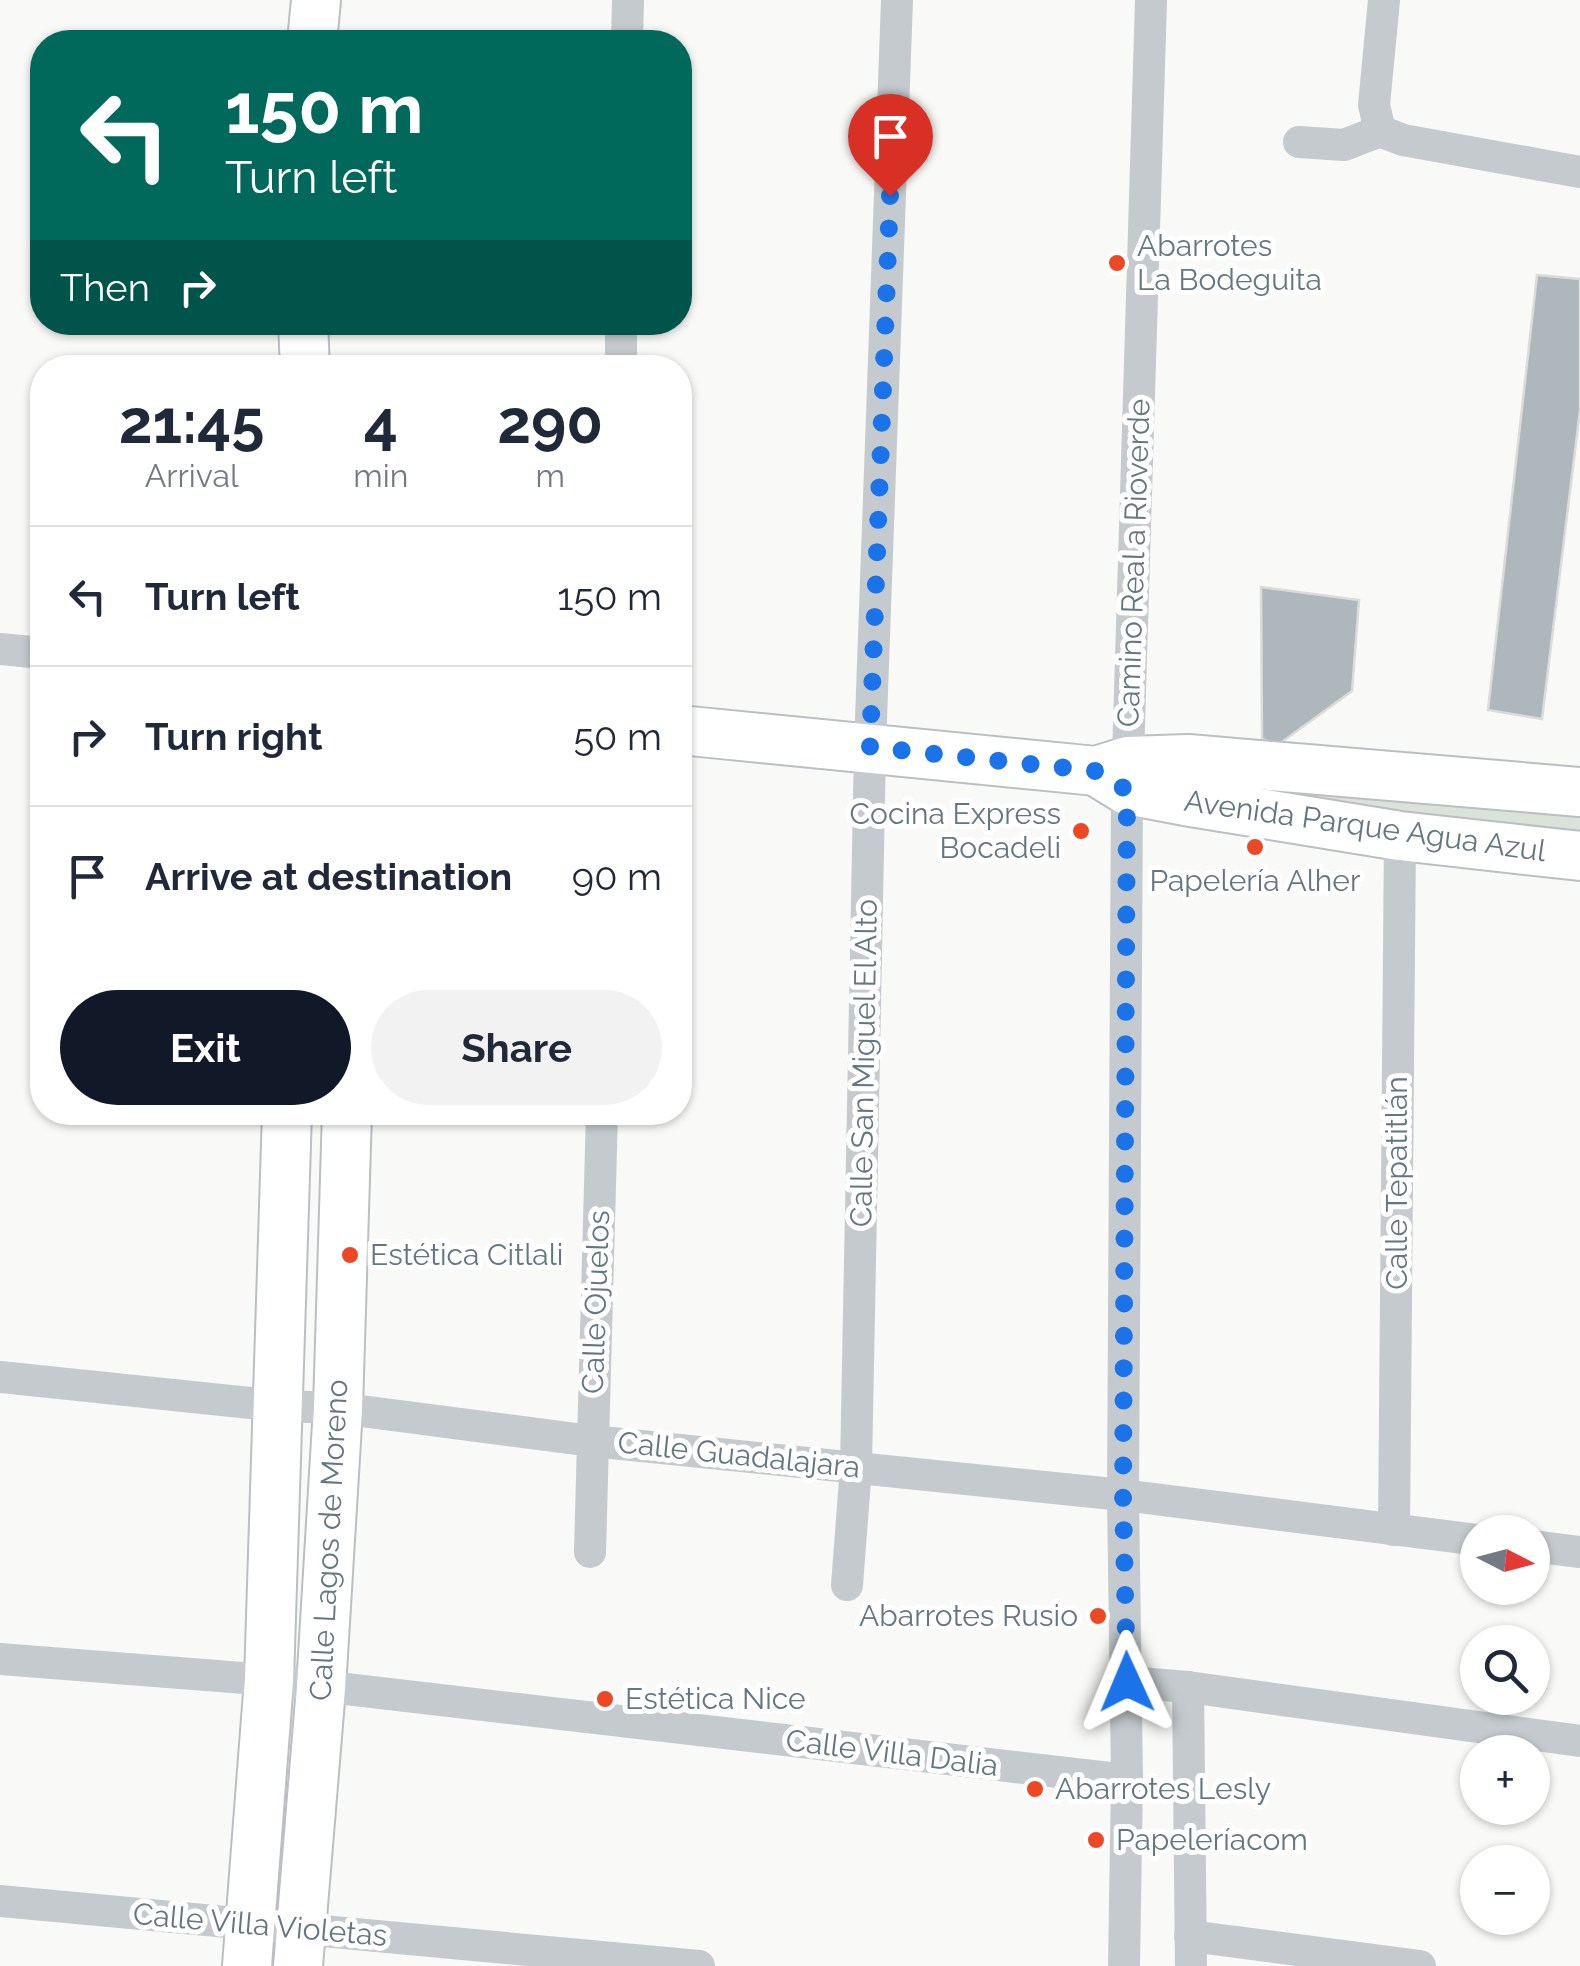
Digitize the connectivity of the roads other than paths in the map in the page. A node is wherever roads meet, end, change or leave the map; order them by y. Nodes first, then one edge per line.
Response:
1 (316, 0) edge
2 (628, 0) edge
3 (897, 0) edge
4 (1151, 0) edge
5 (1384, 0) edge
6 (313, 30) edge
7 (627, 30) edge
8 (1380, 132) junction
9 (1299, 142) dead end
10 (1580, 172) edge
11 (0, 649) edge
12 (30, 652) edge
13 (692, 731) edge
14 (870, 747) junction
15 (1117, 774) junction
16 (1580, 792) edge
17 (1400, 836) junction
18 (1580, 856) edge
19 (287, 1125) edge
20 (347, 1125) edge
21 (602, 1125) edge
22 (0, 1377) edge
23 (279, 1406) junction
24 (338, 1408) junction
25 (592, 1441) junction
26 (856, 1467) junction
27 (1123, 1495) junction
28 (1394, 1530) junction
29 (1460, 1538) edge
30 (1550, 1548) edge
31 (590, 1552) dead end
32 (1580, 1552) edge
33 (846, 1584) dead end
34 (0, 1659) edge
35 (270, 1680) junction
36 (1127, 1682) junction
37 (1188, 1687) junction
38 (320, 1688) junction
39 (1580, 1741) edge
40 (1127, 1780) junction
41 (0, 1901) edge
42 (249, 1945) edge
43 (300, 1947) edge
44 (1191, 1951) edge
45 (699, 1966) edge
46 (1124, 1966) edge
47 (1420, 1966) edge

1 - 6 street
2 - 7 street
3 - 14 street, Calle San Miguel El Alto
4 - 15 street, Camino Real a Rioverde
5 - 8 street
8 - 9 street
8 - 10 street
11 - 12 street
13 - 14 street, Avenida Parque Agua Azul
14 - 15 street, Avenida Parque Agua Azul
14 - 26 street, Calle San Miguel El Alto
15 - 16 street, Avenida Parque Agua Azul
15 - 17 street, Avenida Parque Agua Azul
15 - 27 street, Camino Real a Rioverde
17 - 18 street, Avenida Parque Agua Azul
17 - 28 street, Calle Tepatitlán
19 - 23 street, Calle Lagos de Moreno
20 - 24 street, Calle Lagos de Moreno
21 - 25 street, Calle Ojuelos
22 - 23 street, Calle Guadalajara
23 - 24 street, Calle Guadalajara
23 - 35 street, Calle Lagos de Moreno
24 - 25 street, Calle Guadalajara
24 - 38 street, Calle Lagos de Moreno
25 - 26 street, Calle Guadalajara
25 - 31 street, Calle Ojuelos
26 - 27 street, Calle Guadalajara
26 - 33 street, Calle San Miguel El Alto
27 - 28 street, Calle Guadalajara
27 - 36 street, Camino Real a Rioverde
28 - 29 street, Calle Guadalajara
30 - 32 street
34 - 35 street, Calle Villa Dalia
35 - 38 street, Calle Villa Dalia
35 - 42 street, Calle Lagos de Moreno
36 - 37 street
36 - 40 street, Camino Real a Rioverde
37 - 39 street
37 - 44 street
38 - 40 street, Calle Villa Dalia
38 - 43 street, Calle Lagos de Moreno
40 - 46 street, Camino Real a Rioverde
41 - 42 street, Calle Villa Violetas
42 - 43 street, Calle Villa Violetas
43 - 45 street, Calle Villa Violetas
44 - 47 street

